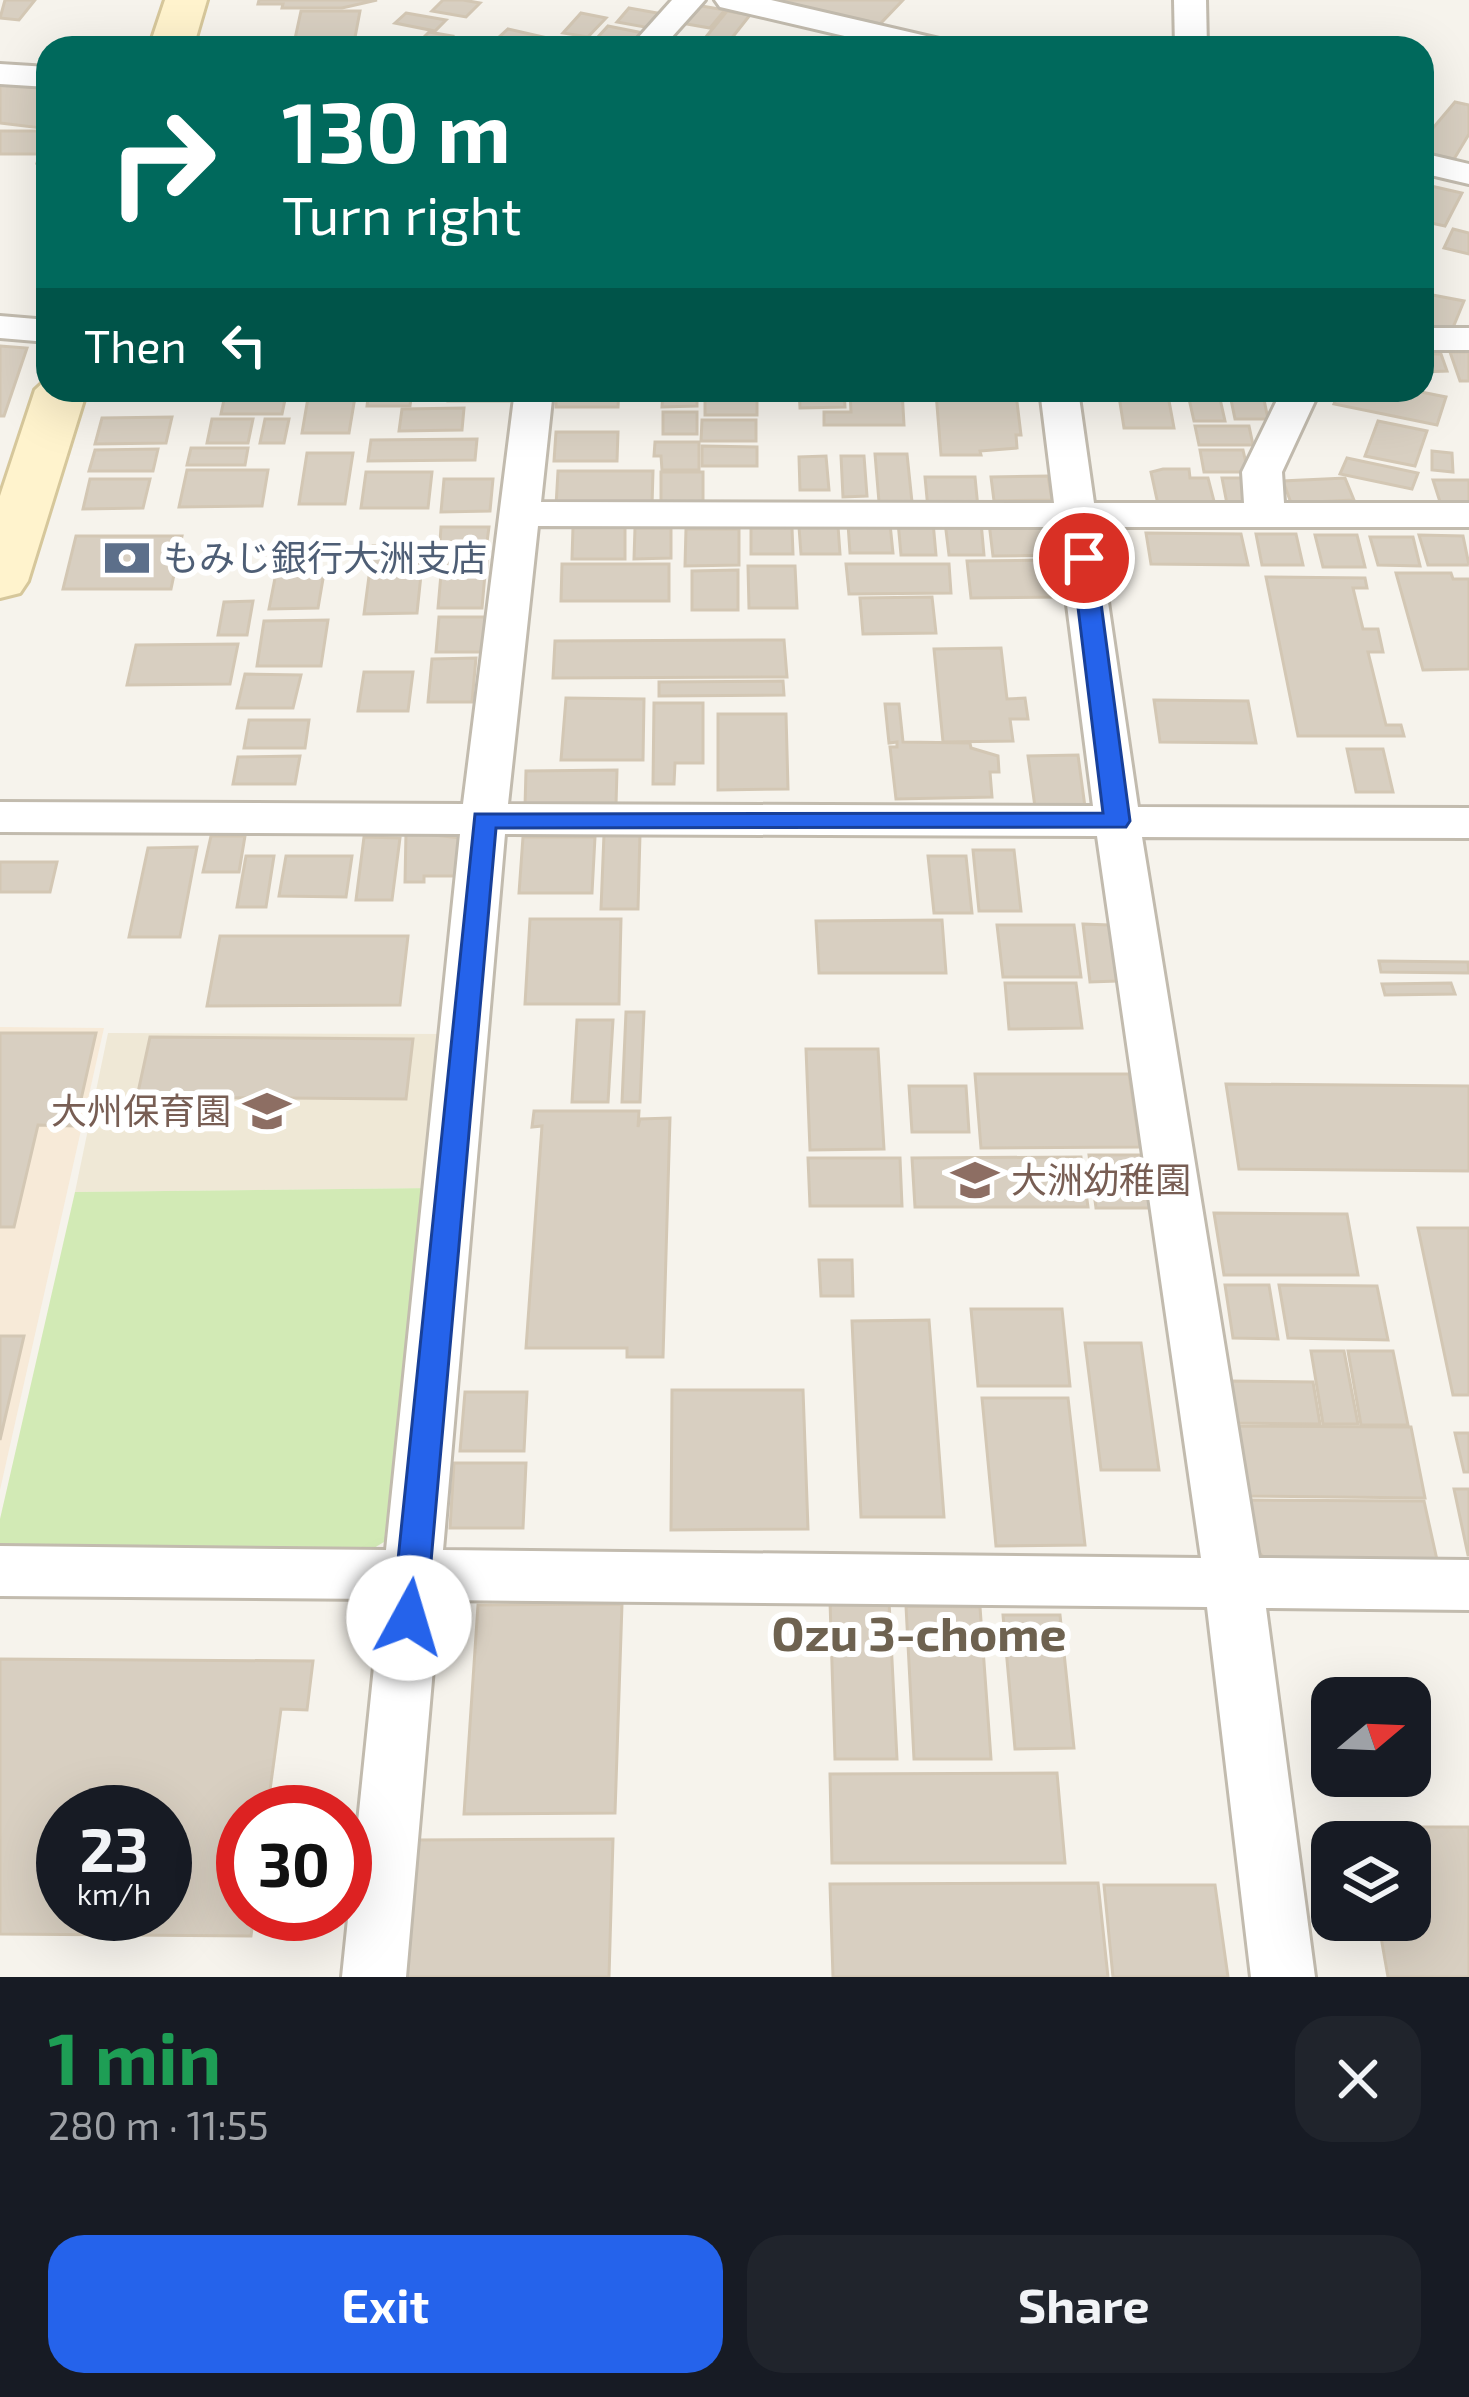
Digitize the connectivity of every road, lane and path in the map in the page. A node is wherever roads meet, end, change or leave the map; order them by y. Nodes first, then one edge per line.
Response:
1 (186, 0) edge
2 (689, 0) edge
3 (731, 0) edge
4 (1190, 0) edge
5 (175, 36) edge
6 (656, 36) edge
7 (886, 36) edge
8 (1192, 36) edge
9 (0, 74) edge
10 (36, 76) edge
11 (1434, 167) edge
12 (1469, 174) edge
13 (0, 327) edge
14 (36, 330) edge
15 (1434, 339) edge
16 (1469, 339) edge
17 (57, 402) edge
18 (533, 402) edge
19 (1061, 402) edge
20 (1295, 402) edge
21 (522, 514) junction
22 (1078, 514) junction
23 (1469, 515) edge
24 (1264, 516) junction
25 (0, 581) edge
26 (0, 817) edge
27 (484, 820) junction
28 (1117, 821) junction
29 (1469, 823) edge
30 (0, 1571) edge
31 (414, 1574) junction
32 (1469, 1585) edge
33 (1234, 1586) junction
34 (374, 1977) edge
35 (1283, 1977) edge

1 - 5 main road
2 - 6 street
3 - 7 street
4 - 8 street
9 - 10 street
11 - 12 street
13 - 14 street
15 - 16 street
17 - 25 main road
18 - 21 street
19 - 22 street
20 - 24 street
21 - 22 street
21 - 27 street
22 - 24 street
22 - 28 street
23 - 24 street
26 - 27 street
27 - 28 street
27 - 31 street
28 - 29 street
28 - 33 street
30 - 31 street
31 - 33 street
31 - 34 street
32 - 33 street
33 - 35 street

